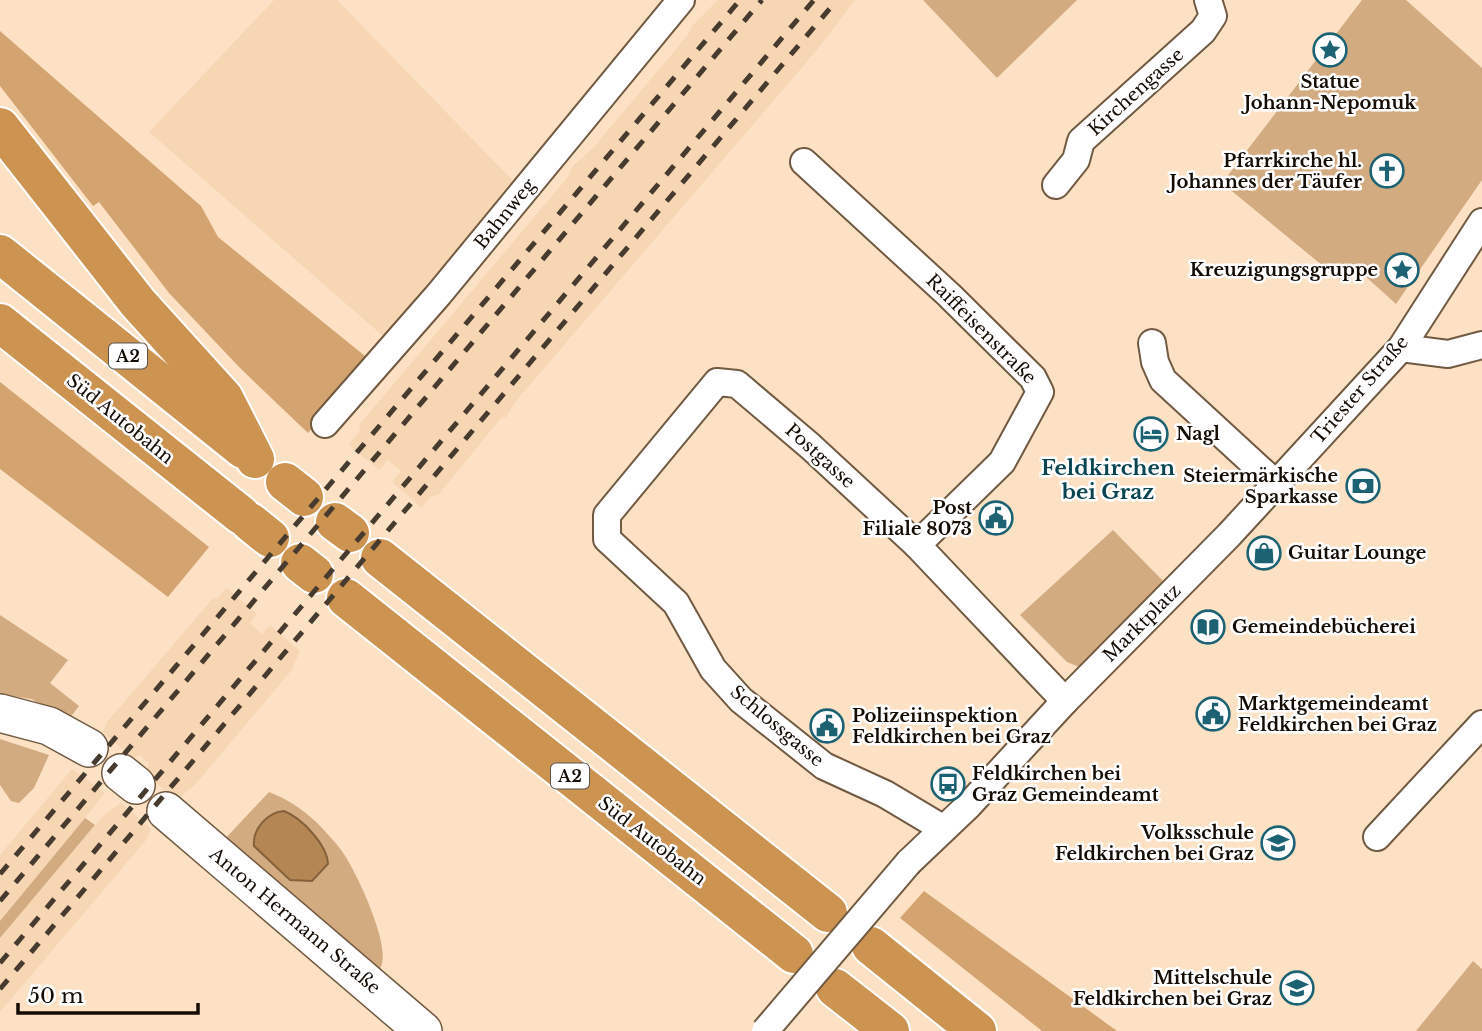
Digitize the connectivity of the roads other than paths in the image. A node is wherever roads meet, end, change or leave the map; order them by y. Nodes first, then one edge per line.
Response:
1 (681, 0) edge
2 (1208, 0) edge
3 (0, 127) edge
4 (804, 162) dead end
5 (1056, 185) dead end
6 (1482, 222) edge
7 (0, 254) edge
8 (0, 323) edge
9 (1152, 343) dead end
10 (1482, 345) edge
11 (1401, 348) junction
12 (326, 424) dead end
13 (1276, 484) junction
14 (607, 515) joint
15 (253, 525) dead end
16 (917, 545) junction
17 (1219, 545) joint
18 (380, 558) dead end
19 (346, 598) dead end
20 (1065, 701) junction
21 (0, 713) edge
22 (1482, 724) edge
23 (89, 748) dead end
24 (166, 811) dead end
25 (943, 828) junction
26 (1377, 837) dead end
27 (828, 913) dead end
28 (871, 946) dead end
29 (794, 954) dead end
30 (835, 988) dead end
31 (423, 1031) edge
32 (765, 1031) edge
33 (890, 1031) edge
34 (977, 1031) edge

1 - 12 street, Bahnweg
2 - 5 street, Kirchengasse
3 - 7 highway, A2
4 - 16 street, Raiffeisenstraße
6 - 11 street, Triester Straße
8 - 15 highway, Süd Autobahn
9 - 13 street
10 - 11 street
11 - 13 street, Triester Straße
13 - 17 street, Triester Straße
14 - 16 street, Postgasse
14 - 25 street, Schlossgasse
16 - 20 street, Postgasse
17 - 20 street, Marktplatz
18 - 27 highway
19 - 29 highway, Süd Autobahn / A2
20 - 25 street
21 - 23 main road
22 - 26 street
24 - 31 main road, Anton Hermann Straße
25 - 32 street, bridge
28 - 34 highway
30 - 33 highway

